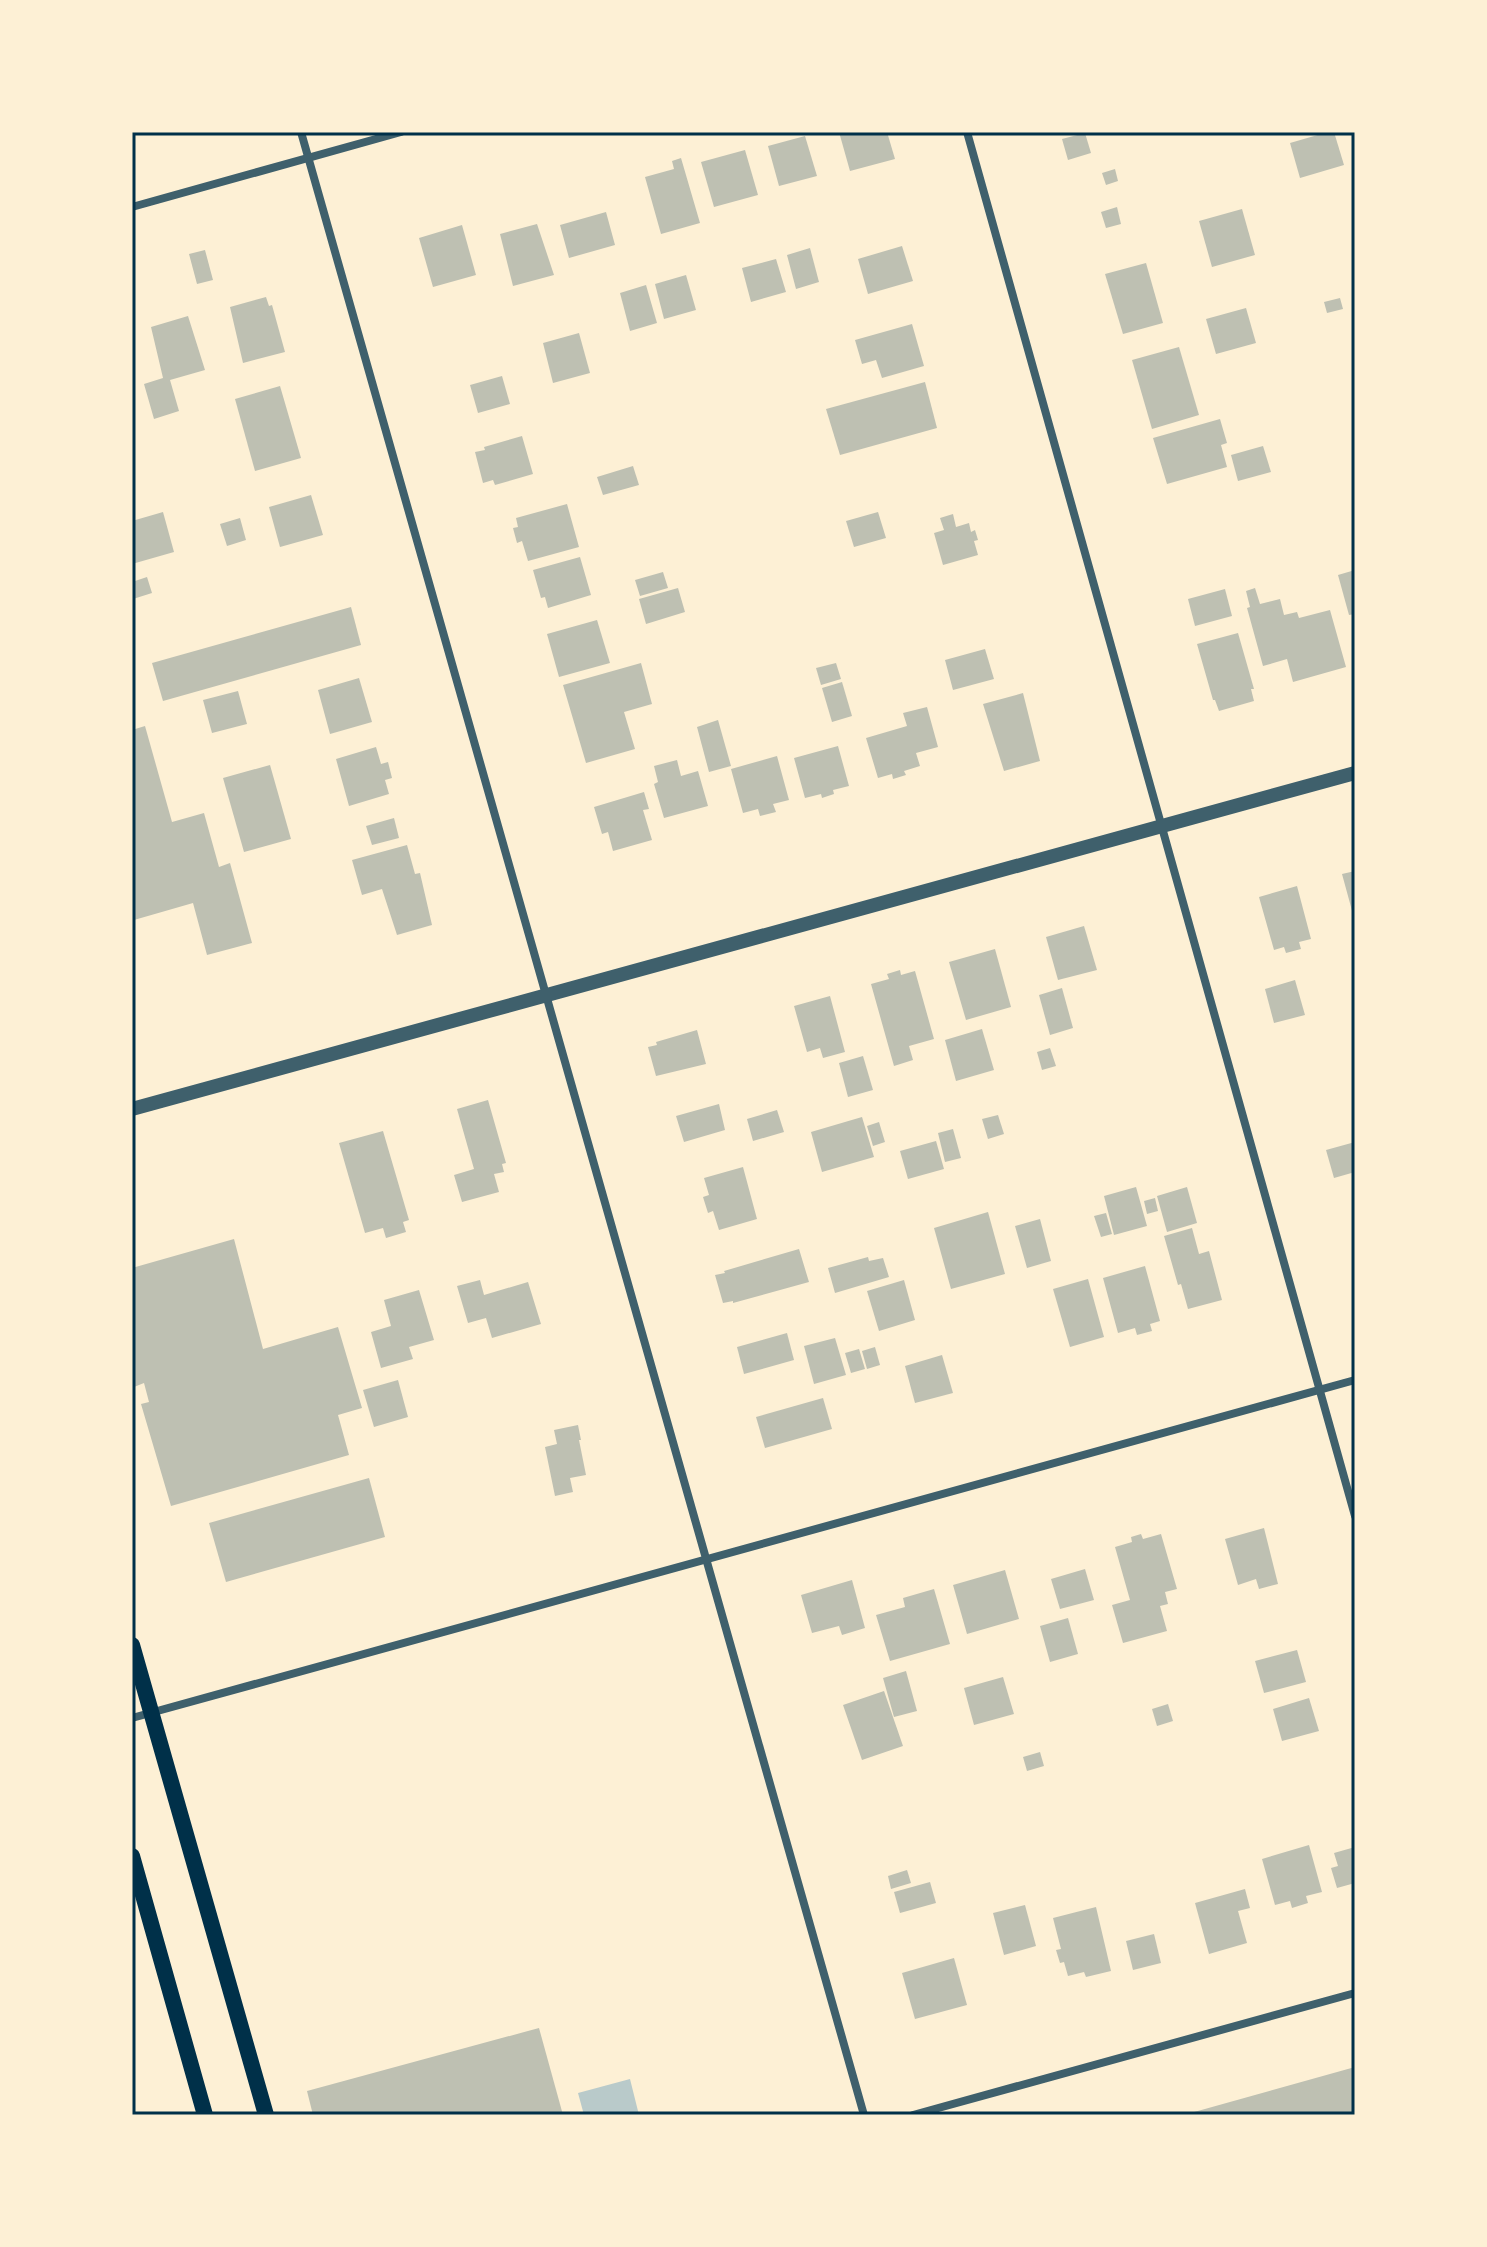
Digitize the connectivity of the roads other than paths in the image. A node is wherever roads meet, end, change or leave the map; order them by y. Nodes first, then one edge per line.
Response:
1 (301, 132) edge
2 (401, 132) edge
3 (967, 132) edge
4 (308, 158) junction
5 (132, 207) edge
6 (1355, 773) edge
7 (1161, 826) junction
8 (547, 995) junction
9 (132, 1109) edge
10 (1355, 1380) edge
11 (1320, 1390) junction
12 (1355, 1516) edge
13 (707, 1559) junction
14 (132, 1645) edge
15 (152, 1713) junction
16 (132, 1718) edge
17 (132, 1856) edge
18 (1355, 1993) edge
19 (205, 2115) edge
20 (266, 2115) edge
21 (864, 2115) edge
22 (913, 2115) edge

1 - 4 street
2 - 4 street
3 - 7 street
4 - 5 street
4 - 8 street
6 - 7 street
7 - 8 street
7 - 11 street
8 - 9 street
8 - 13 street
10 - 11 street
11 - 12 street
11 - 13 street
13 - 15 street
13 - 21 street
14 - 15 main road
15 - 16 street
15 - 20 main road
17 - 19 main road
18 - 22 street

